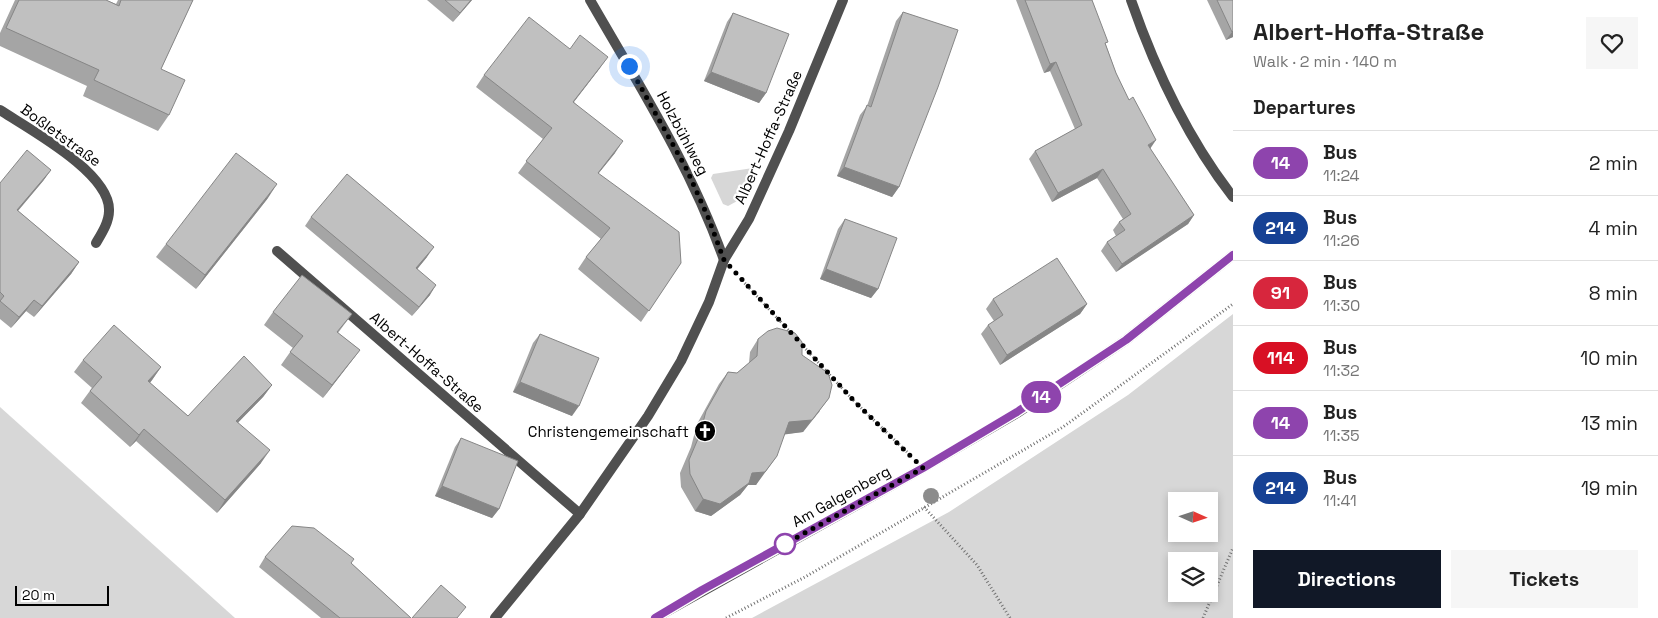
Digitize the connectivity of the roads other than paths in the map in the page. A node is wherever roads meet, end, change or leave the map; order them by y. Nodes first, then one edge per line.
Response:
1 (590, 0) edge
2 (843, 0) edge
3 (1131, 0) edge
4 (0, 110) edge
5 (1233, 197) edge
6 (96, 242) dead end
7 (277, 251) dead end
8 (1233, 255) edge
9 (724, 260) junction
10 (580, 514) junction
11 (495, 618) edge
12 (655, 618) edge

1 - 9 street, Holzbühlweg
2 - 9 street, Albert-Hoffa-Straße
3 - 5 street
4 - 6 street, Boßletstraße
7 - 10 street, Albert-Hoffa-Straße
8 - 12 street, Am Galgenberg
9 - 10 street, Albert-Hoffa-Straße
10 - 11 street, Albert-Hoffa-Straße

